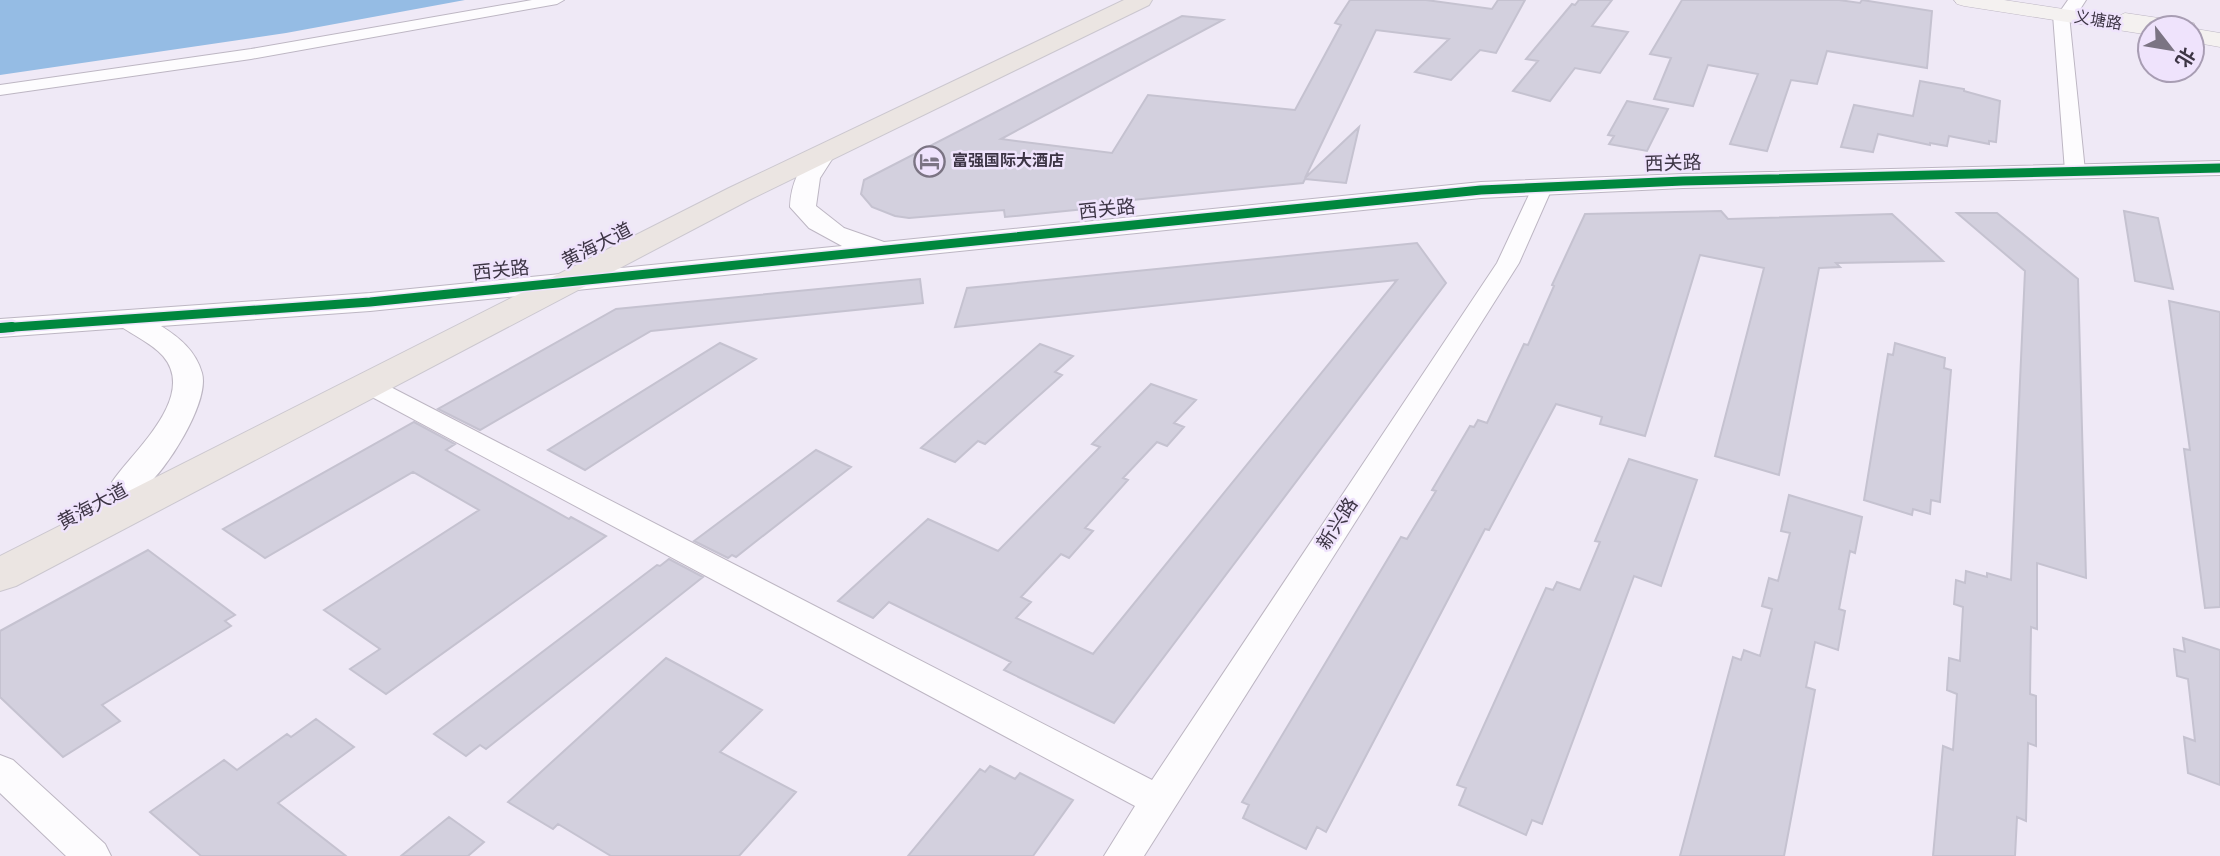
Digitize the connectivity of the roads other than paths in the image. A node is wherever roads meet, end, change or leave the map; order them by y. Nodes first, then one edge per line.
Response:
1 (557, 0) edge
2 (1108, 0) edge
3 (1141, 0) edge
4 (1964, 0) edge
5 (2003, 0) edge
6 (2069, 8) edge
7 (2136, 19) edge
8 (2136, 25) edge
9 (0, 90) edge
10 (824, 153) junction
11 (2220, 168) edge
12 (2075, 172) junction
13 (1543, 186) junction
14 (886, 250) junction
15 (564, 283) junction
16 (503, 289) junction
17 (129, 319) junction
18 (0, 328) edge
19 (368, 385) junction
20 (130, 482) junction
21 (0, 551) edge
22 (0, 575) edge
23 (0, 770) edge
24 (1158, 801) junction
25 (92, 856) edge
26 (1123, 856) edge

1 - 9 street
2 - 16 main road, 黄海大道
3 - 10 main road, 黄海大道
4 - 6 main road, 义塘路
5 - 6 main road, 义塘路
6 - 7 main road, 义塘路
6 - 8 main road, 义塘路
6 - 12 street
10 - 14 street
10 - 15 main road, 黄海大道
11 - 12 street, 西关路
12 - 13 street, 西关路
13 - 14 street, 西关路
13 - 24 street, 新兴路
14 - 15 street, 西关路
15 - 16 street, 西关路
15 - 19 main road, 黄海大道
16 - 17 street, 西关路
16 - 20 main road, 黄海大道
17 - 18 street, 西关路
17 - 20 street
19 - 22 main road, 黄海大道
19 - 24 street
20 - 21 main road, 黄海大道
23 - 25 street
24 - 26 street, 新兴路

